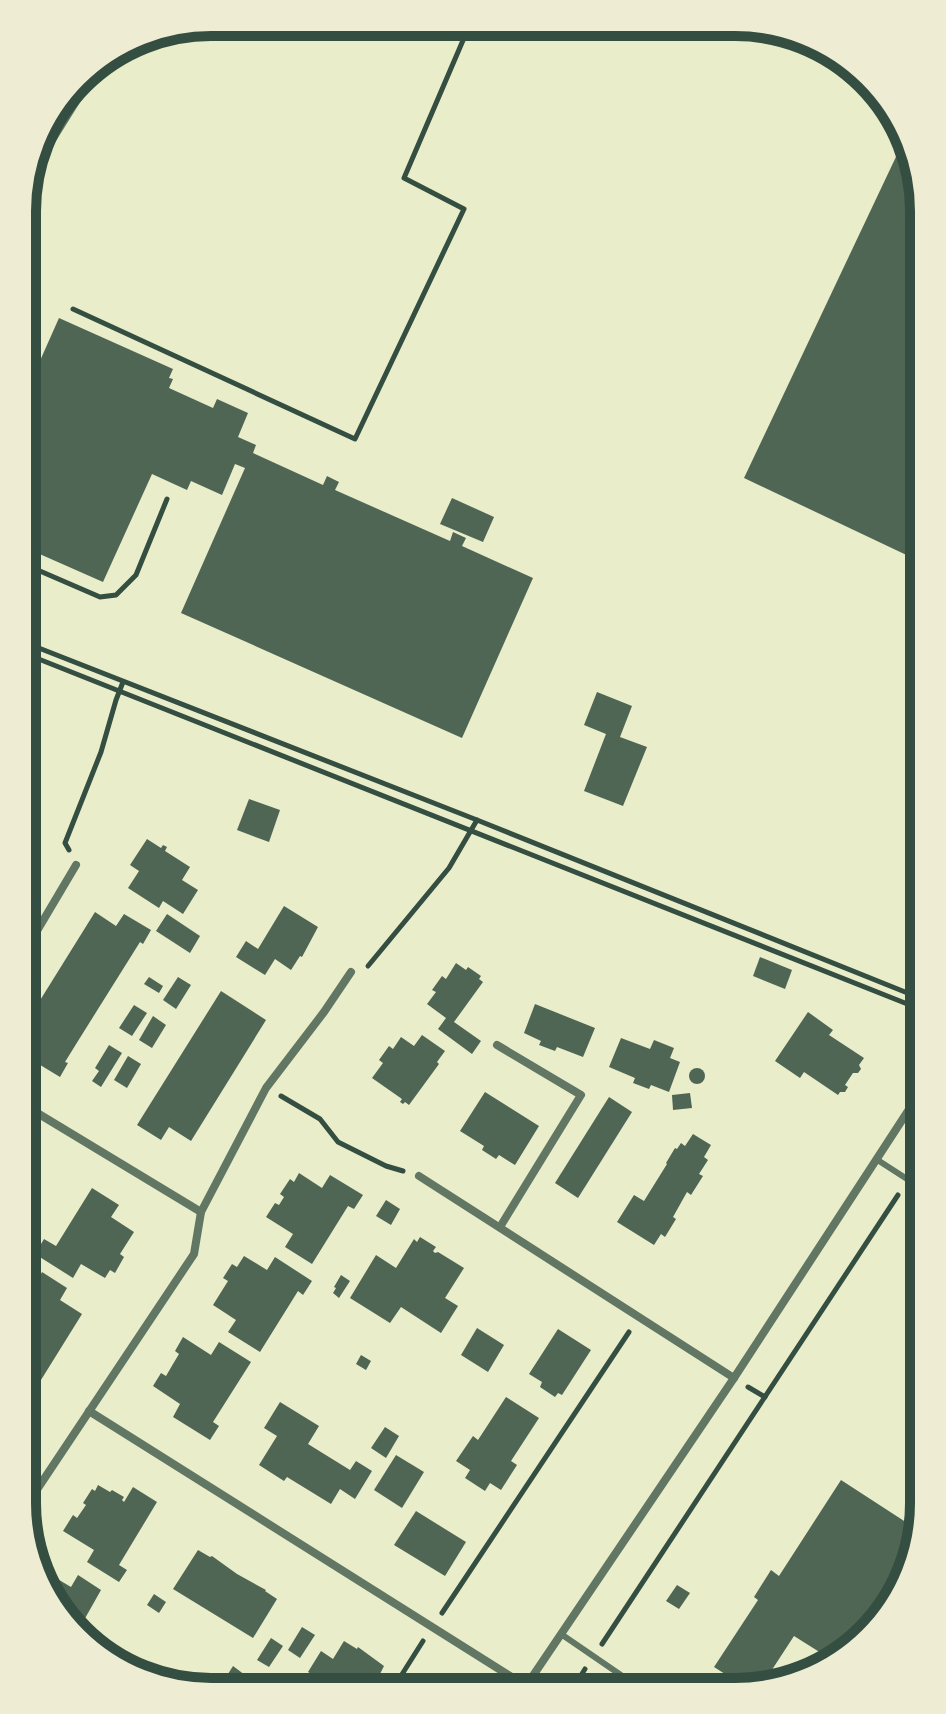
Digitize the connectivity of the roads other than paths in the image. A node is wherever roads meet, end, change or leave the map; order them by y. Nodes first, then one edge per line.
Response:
1 (80, 95) edge
2 (48, 146) edge
3 (76, 865) road end
4 (36, 932) edge
5 (351, 972) road end
6 (497, 1045) dead end
7 (910, 1108) edge
8 (36, 1112) edge
9 (876, 1159) junction
10 (419, 1176) road end
11 (910, 1180) edge
12 (201, 1212) junction
13 (500, 1227) junction
14 (734, 1378) junction
15 (89, 1411) junction
16 (36, 1491) edge
17 (561, 1634) junction
18 (514, 1678) edge
19 (531, 1678) edge
20 (625, 1678) edge

1 - 2 street
3 - 4 street
5 - 12 street
6 - 13 street
7 - 9 street
8 - 12 street
9 - 11 lane
9 - 14 street
10 - 13 street
12 - 15 street
13 - 14 street
14 - 17 street
15 - 16 street
15 - 18 street
17 - 19 street
17 - 20 lane

